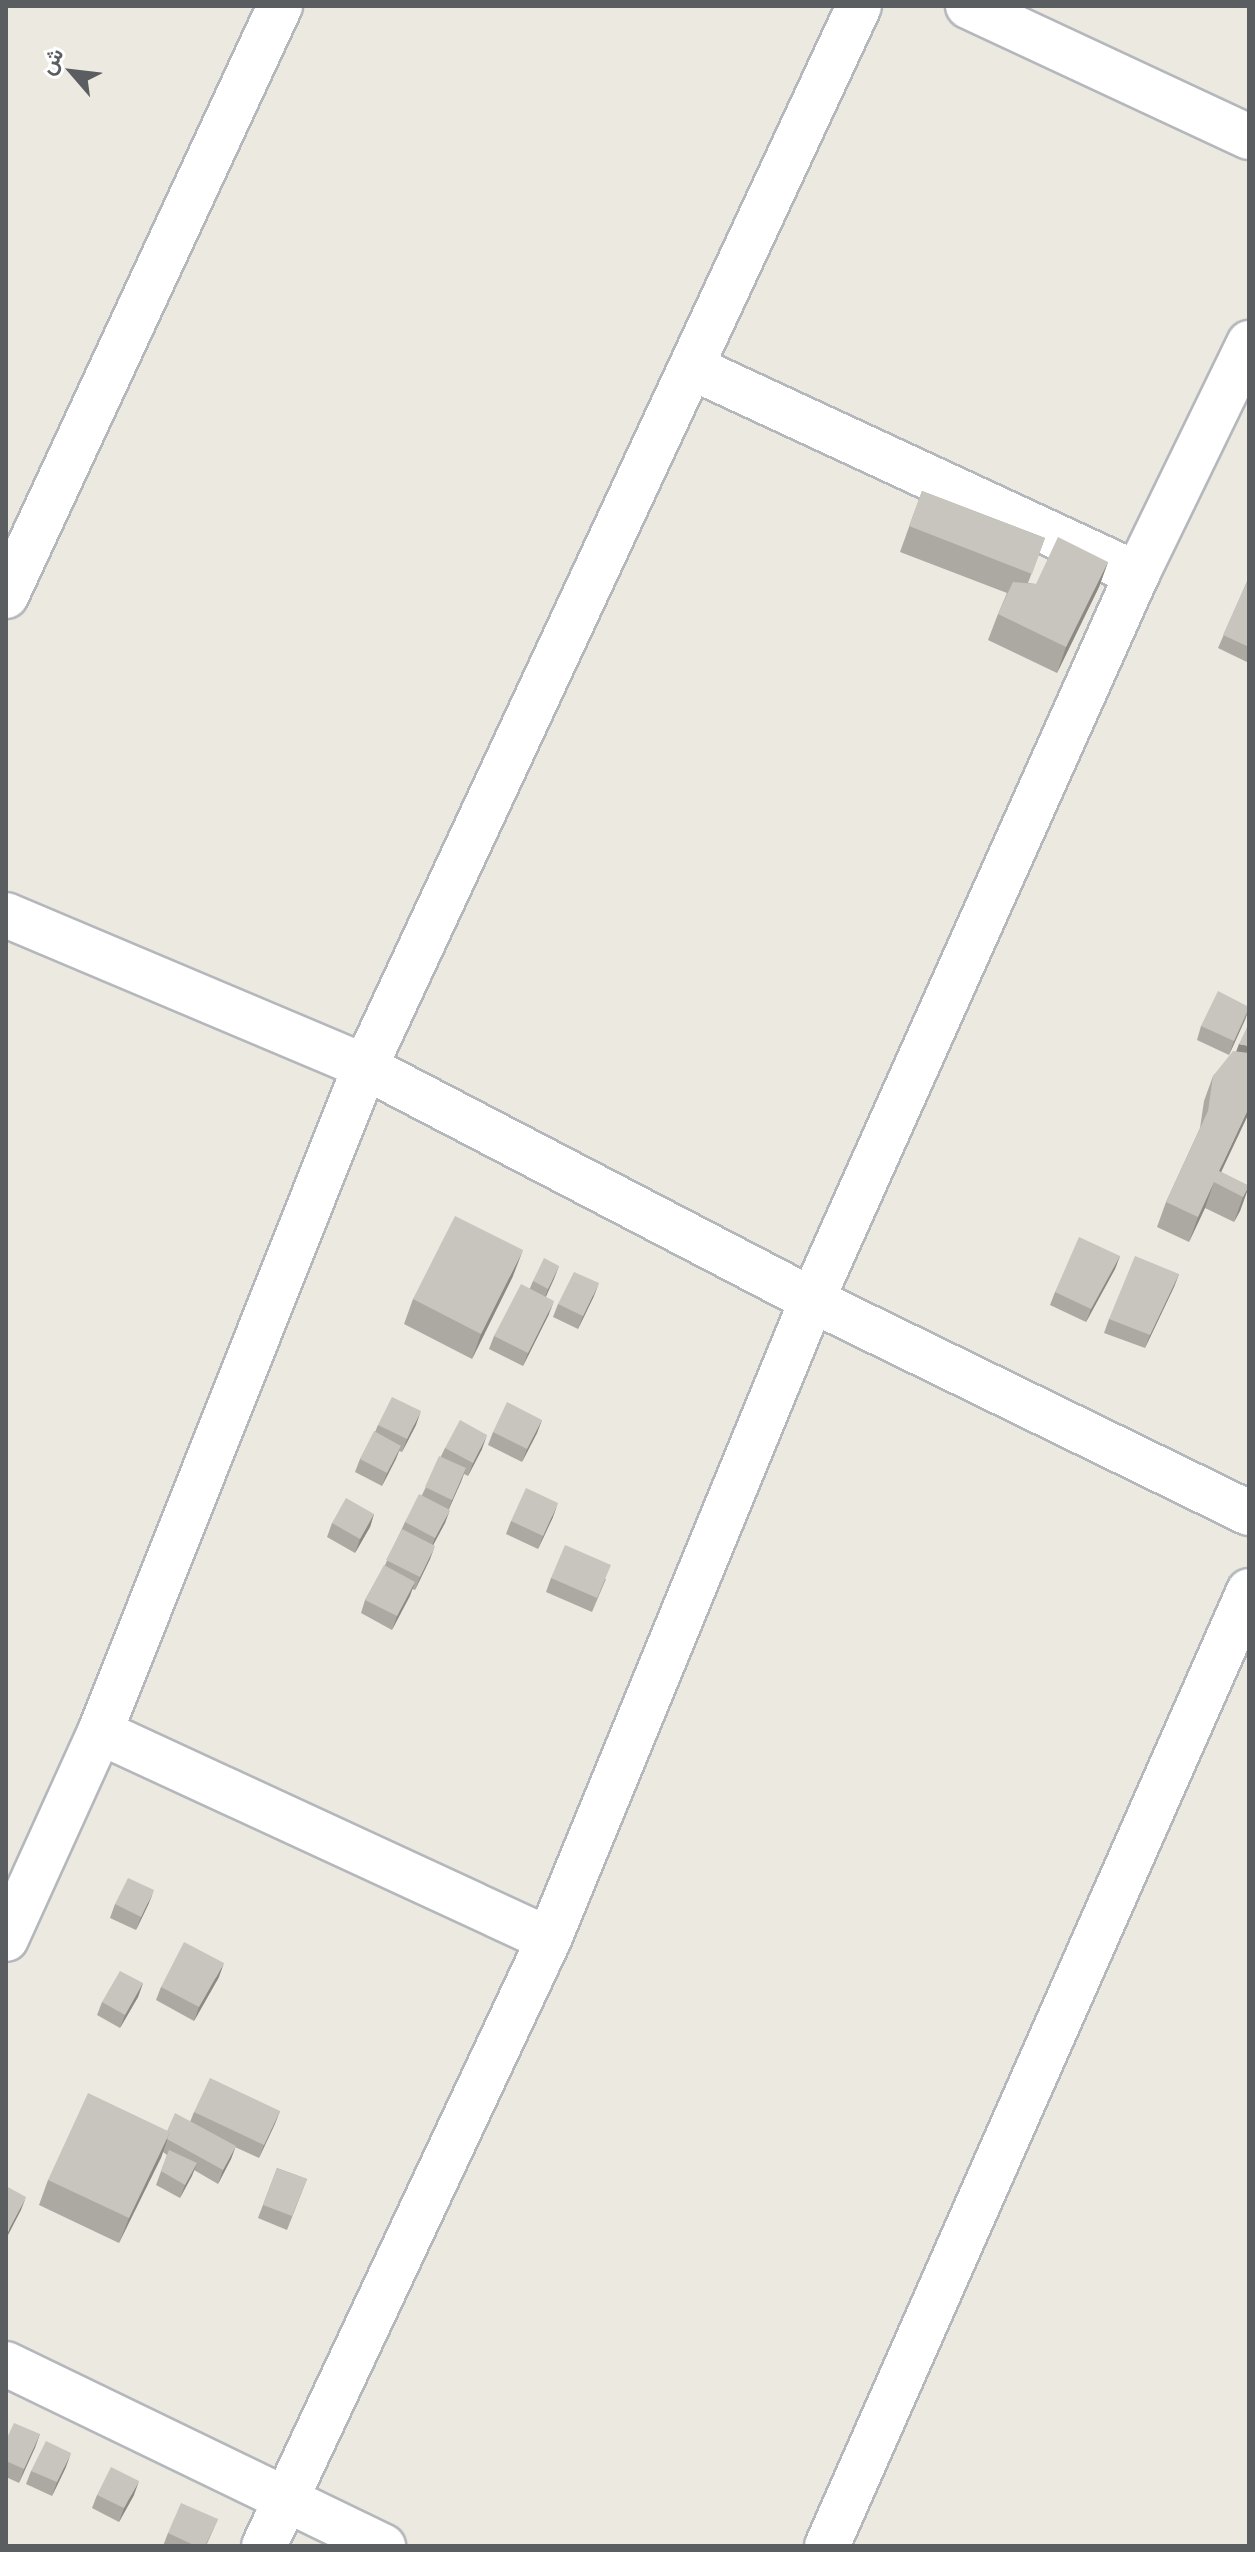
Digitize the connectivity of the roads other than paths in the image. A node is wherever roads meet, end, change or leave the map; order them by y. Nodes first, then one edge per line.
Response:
1 (280, 6) edge
2 (859, 6) edge
3 (968, 6) edge
4 (1249, 137) edge
5 (1249, 343) edge
6 (691, 367) junction
7 (1137, 574) junction
8 (6, 596) edge
9 (6, 915) edge
10 (365, 1067) junction
11 (812, 1300) junction
12 (1249, 1513) edge
13 (1249, 1591) edge
14 (100, 1732) junction
15 (6, 1939) edge
16 (549, 1939) junction
17 (6, 2364) edge
18 (286, 2500) junction
19 (264, 2546) edge
20 (383, 2546) edge
21 (827, 2546) edge

1 - 8 street
2 - 6 street
3 - 4 street
5 - 7 street
6 - 7 street
6 - 10 street
7 - 11 street
9 - 10 street
10 - 11 street
10 - 14 street
11 - 12 street
11 - 16 street
13 - 21 street
14 - 15 street
14 - 16 street
16 - 18 street
17 - 18 street
18 - 19 street
18 - 20 street

